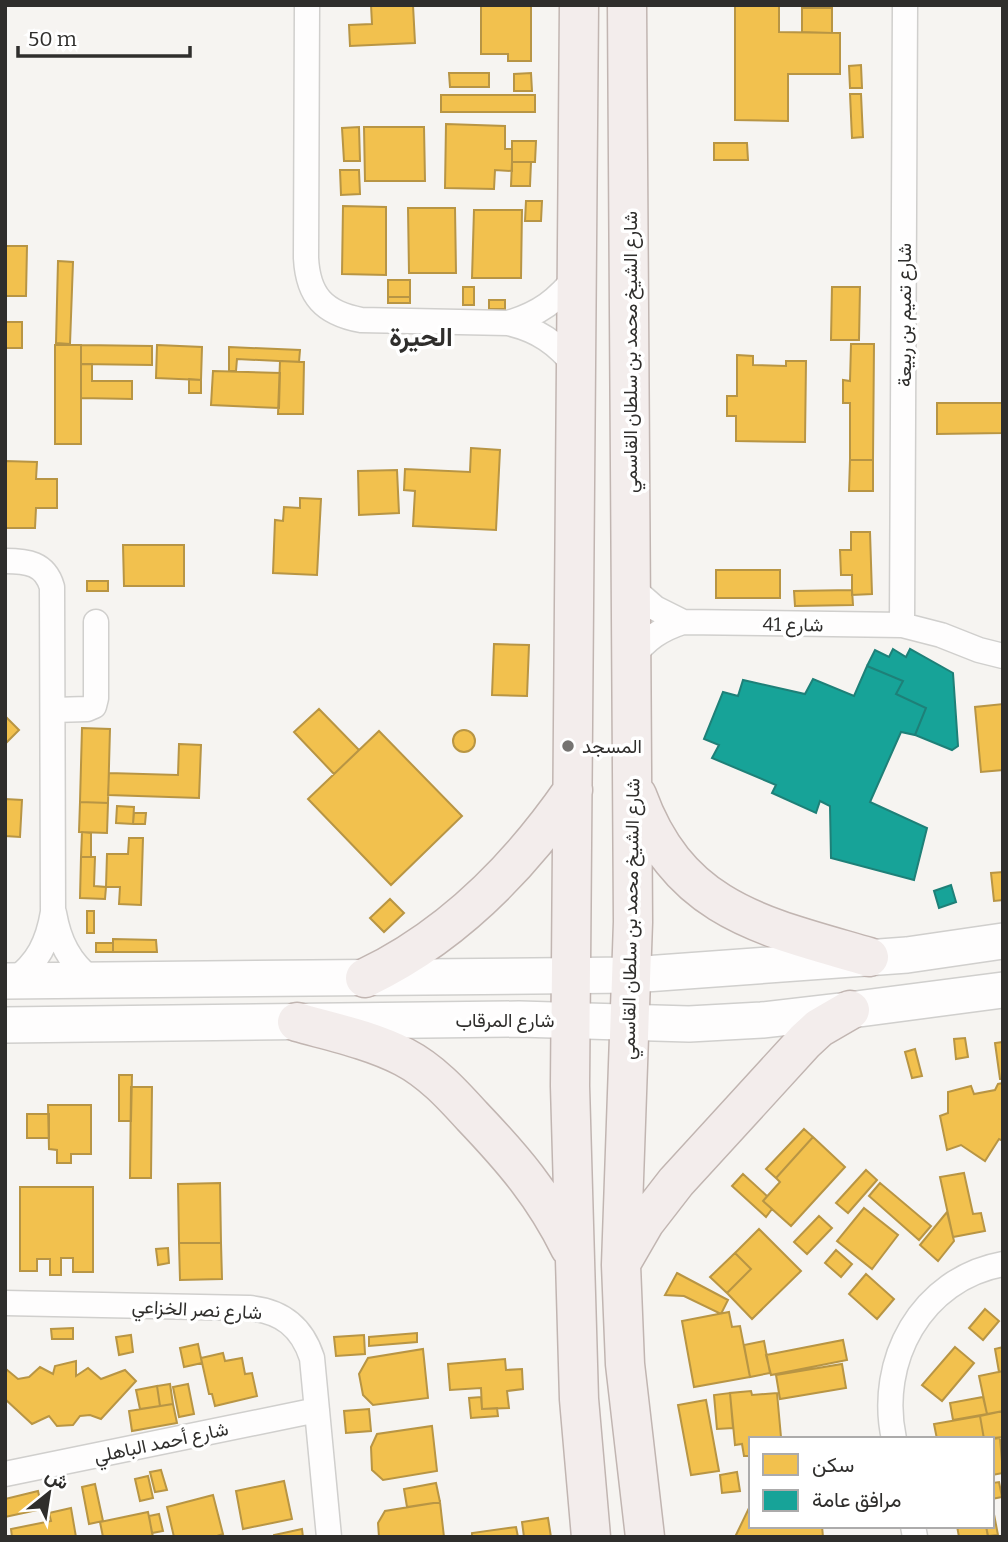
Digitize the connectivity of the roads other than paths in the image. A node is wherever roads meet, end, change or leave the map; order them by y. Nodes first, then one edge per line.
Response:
1 (307, 5) edge
2 (579, 5) edge
3 (627, 5) edge
4 (905, 5) edge
5 (577, 275) junction
6 (508, 323) junction
7 (576, 367) junction
8 (5, 561) edge
9 (631, 587) junction
10 (96, 622) dead end
11 (683, 622) junction
12 (902, 625) junction
13 (1003, 656) edge
14 (632, 658) junction
15 (54, 710) junction
16 (632, 783) junction
17 (572, 790) junction
18 (53, 912) junction
19 (1003, 941) edge
20 (869, 957) junction
21 (631, 975) junction
22 (571, 976) junction
23 (365, 978) junction
24 (92, 980) junction
25 (9, 981) edge
26 (1003, 990) edge
27 (850, 1010) junction
28 (571, 1021) junction
29 (297, 1022) junction
30 (629, 1022) junction
31 (5, 1025) edge
32 (574, 1256) junction
33 (1003, 1264) edge
34 (621, 1265) junction
35 (5, 1303) edge
36 (317, 1410) junction
37 (894, 1437) edge
38 (5, 1474) edge
39 (328, 1537) edge
40 (591, 1537) edge
41 (645, 1537) edge

1 - 6 street
2 - 5 main road
3 - 9 main road, شارع الشيخ محمد بن سلطان القاسمي
4 - 12 street, شارع تميم بن ربيعة
5 - 6 street
5 - 7 main road
6 - 7 street
7 - 17 main road
8 - 15 street
9 - 11 street, شارع 41
9 - 14 main road, شارع الشيخ محمد بن سلطان القاسمي
10 - 15 street
11 - 12 street, شارع 41
11 - 14 street, شارع 41
12 - 13 street, شارع 41
14 - 16 main road, شارع الشيخ محمد بن سلطان القاسمي
15 - 18 street
16 - 20 main road
16 - 21 main road, شارع الشيخ محمد بن سلطان القاسمي
17 - 22 main road
17 - 23 main road
18 - 24 street
18 - 25 street
19 - 20 main road
20 - 21 main road
21 - 22 main road
21 - 30 main road, شارع الشيخ محمد بن سلطان القاسمي
22 - 23 main road
22 - 28 main road
23 - 24 main road
24 - 25 main road
26 - 27 main road, شارع المرقاب
27 - 30 main road, شارع المرقاب
27 - 34 main road
28 - 29 main road, شارع المرقاب
28 - 30 main road, شارع المرقاب
28 - 32 main road
29 - 31 main road, شارع المرقاب
29 - 32 main road
30 - 34 main road, شارع الشيخ محمد بن سلطان القاسمي
32 - 40 main road
33 - 37 street
34 - 41 main road, شارع الشيخ محمد بن سلطان القاسمي
35 - 36 street, شارع نصر الخزاعي
36 - 38 street, شارع أحمد الباهلي
36 - 39 street, شارع نصر الخزاعي

